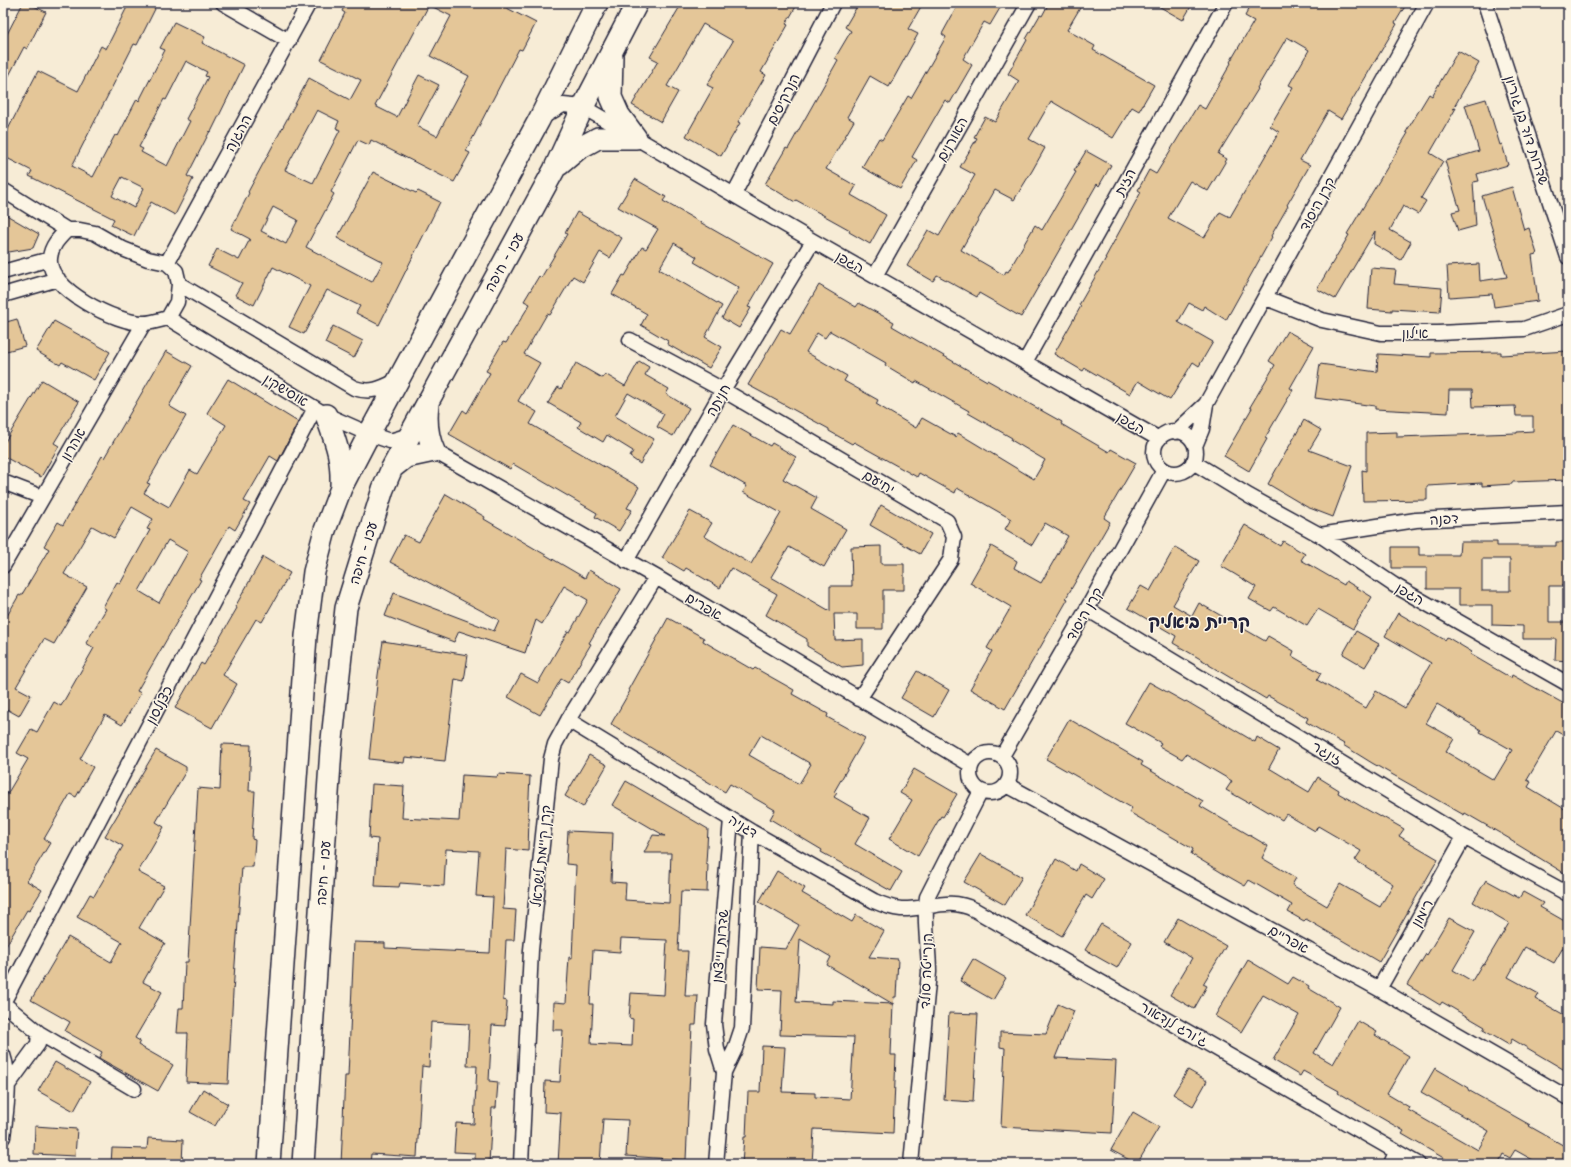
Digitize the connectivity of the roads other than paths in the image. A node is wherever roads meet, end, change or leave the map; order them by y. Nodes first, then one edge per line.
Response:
1 (223, 3) edge
2 (309, 3) edge
3 (597, 3) edge
4 (636, 3) edge
5 (833, 3) edge
6 (1028, 3) edge
7 (1226, 3) edge
8 (1428, 3) edge
9 (1485, 3) edge
10 (289, 41) junction
11 (612, 51) junction
12 (583, 107) junction
13 (539, 120) junction
14 (636, 138) junction
15 (554, 170) junction
16 (3, 190) edge
17 (734, 194) junction
18 (67, 230) junction
19 (813, 241) junction
20 (1568, 257) edge
21 (50, 259) junction
22 (167, 263) junction
23 (3, 272) edge
24 (875, 276) junction
25 (58, 279) junction
26 (179, 284) junction
27 (3, 295) edge
28 (1266, 298) junction
29 (1568, 314) edge
30 (168, 318) junction
31 (144, 323) junction
32 (630, 340) dead end
33 (1024, 362) junction
34 (398, 380) junction
35 (723, 390) junction
36 (428, 401) junction
37 (1206, 404) junction
38 (321, 412) junction
39 (1176, 432) junction
40 (369, 434) junction
41 (410, 435) junction
42 (1159, 439) junction
43 (1195, 446) junction
44 (434, 451) junction
45 (1193, 462) junction
46 (392, 468) junction
47 (1164, 470) junction
48 (3, 482) edge
49 (341, 488) junction
50 (42, 498) junction
51 (1568, 512) edge
52 (1320, 535) junction
53 (626, 561) junction
54 (3, 566) edge
55 (656, 577) junction
56 (1087, 609) junction
57 (1568, 684) edge
58 (859, 699) junction
59 (568, 720) junction
60 (1002, 756) junction
61 (971, 765) junction
62 (1006, 784) junction
63 (981, 791) junction
64 (731, 819) junction
65 (752, 832) junction
66 (1464, 837) junction
67 (1568, 894) edge
68 (926, 906) junction
69 (1379, 989) junction
70 (3, 1003) edge
71 (39, 1033) junction
72 (3, 1056) edge
73 (724, 1072) junction
74 (8, 1085) junction
75 (134, 1088) dead end
76 (1568, 1098) edge
77 (3, 1137) edge
78 (1393, 1158) edge
79 (270, 1164) edge
80 (303, 1164) edge
81 (521, 1164) edge
82 (716, 1164) edge
83 (911, 1164) edge
84 (1418, 1164) edge

1 - 10 street
2 - 10 street, ההגנה
3 - 13 highway
4 - 11 highway, עכו - חיפה
5 - 17 street, הנרקיסים
6 - 24 street, האורנים
7 - 33 street, הזית
8 - 28 street, קרן היסוד
9 - 20 street, שדרות דוד בן גוריון
10 - 22 street, ההגנה
11 - 12 highway, עכו - חיפה
11 - 14 highway
12 - 13 street, הגפן
12 - 14 street, הגפן
12 - 15 highway, עכו - חיפה
13 - 34 highway
14 - 15 highway
14 - 17 street, הגפן
15 - 36 highway, עכו - חיפה
16 - 18 street
17 - 19 street, הגפן
18 - 21 street
18 - 22 street
19 - 24 street, הגפן
19 - 35 street, חניתה
21 - 23 street
21 - 25 street
22 - 26 street
24 - 33 street, הגפן
25 - 27 street
25 - 31 street
26 - 30 street
26 - 34 street
28 - 29 street, אילון
28 - 37 street, קרן היסוד
30 - 31 street
30 - 38 street, אוסישקין
31 - 50 street, אהרון
32 - 35 street, יחיעם
33 - 42 street, הגפן
34 - 40 highway
35 - 53 street, חניתה
35 - 58 street, יחיעם
36 - 41 highway, עכו - חיפה
36 - 44 highway
37 - 39 street, קרן היסוד
37 - 43 street, קרן היסוד
38 - 40 street, אוסישקין
38 - 49 highway
38 - 70 street, כצנלסון
39 - 42 street
39 - 43 street
40 - 41 street, אוסישקין
40 - 49 highway
41 - 46 highway, עכו - חיפה
42 - 47 street
43 - 45 street
44 - 46 highway
44 - 53 street, אפרים
45 - 47 street
45 - 52 street, הגפן
46 - 80 highway, עכו - חיפה
47 - 56 street, קרן היסוד
48 - 50 street
49 - 79 highway
50 - 54 street, אהרון
51 - 52 street, דפנה
52 - 57 street, הגפן
53 - 55 street, אפרים
55 - 58 street, אפרים
55 - 59 street, קרן קיימת לישראל
56 - 60 street, קרן היסוד
56 - 66 street, זינגר
58 - 61 street, אפרים
59 - 64 street, דגניה
59 - 81 street, קרן קיימת לישראל
60 - 61 street
60 - 62 street
61 - 63 street
62 - 63 street
62 - 69 street, אפריים
63 - 68 street, הנרייטה סולד
64 - 65 street, דגניה
64 - 73 street, שדרות וייצמן
65 - 68 street, דגניה
65 - 73 street, שדרות וייצמן
66 - 67 street, זינגר
66 - 69 street, רימון
68 - 78 street, ג'ורג לנדאור
68 - 83 street, הנרייטה סולד
69 - 76 street, אפריים
70 - 71 street
71 - 74 street
71 - 75 street
72 - 74 street
73 - 82 street, שדרות וייצמן
74 - 77 street
78 - 84 street, ג'ורג לנדאור

